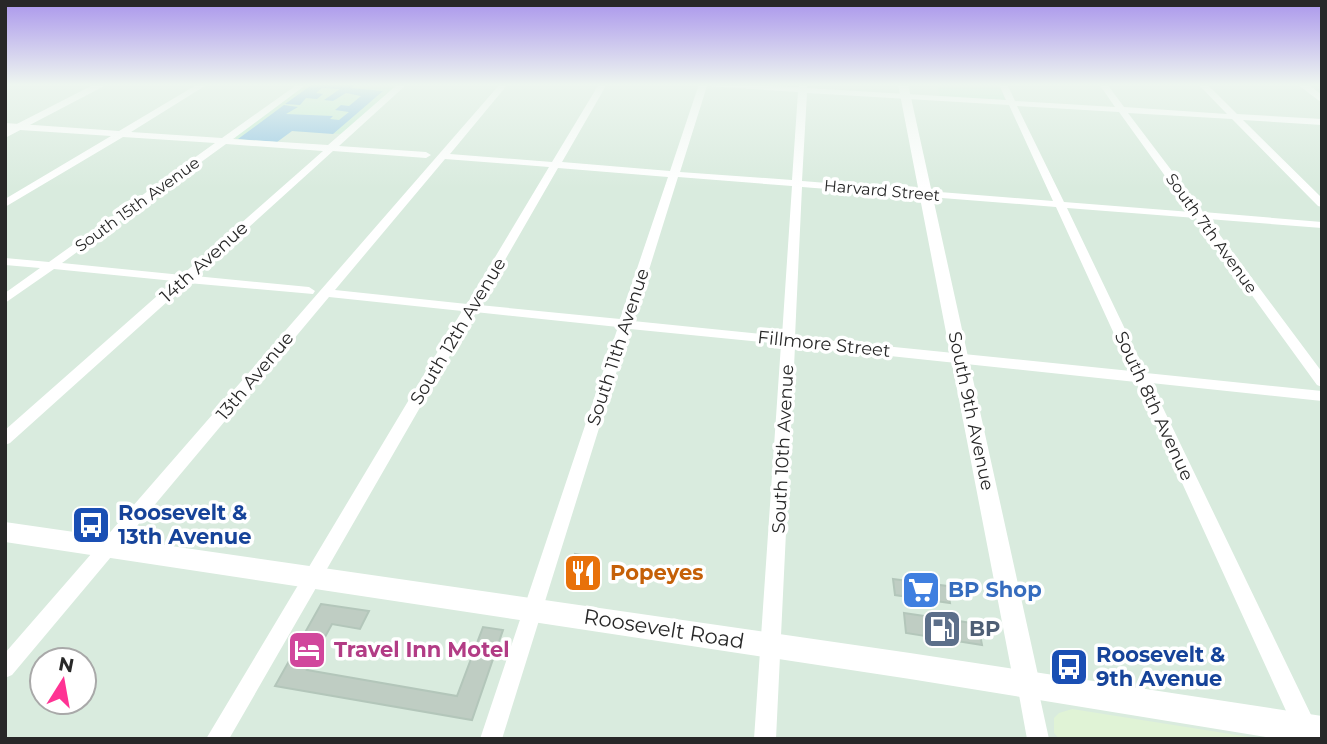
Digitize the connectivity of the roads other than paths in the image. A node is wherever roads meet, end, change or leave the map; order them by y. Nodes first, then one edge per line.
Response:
1 (36, 119) edge
2 (147, 119) edge
3 (256, 119) edge
4 (364, 119) edge
5 (474, 119) edge
6 (582, 119) edge
7 (693, 119) edge
8 (801, 119) edge
9 (911, 119) edge
10 (1018, 119) edge
11 (1128, 119) edge
12 (1236, 119) edge
13 (1264, 119) edge
14 (1322, 122) edge
15 (5, 126) edge
16 (22, 126) junction
17 (123, 133) junction
18 (5, 135) edge
19 (226, 141) junction
20 (331, 148) junction
21 (426, 155) dead end
22 (442, 156) junction
23 (555, 165) junction
24 (673, 174) junction
25 (798, 183) junction
26 (926, 194) junction
27 (1059, 204) junction
28 (1322, 204) edge
29 (5, 205) edge
30 (1198, 215) junction
31 (1322, 225) edge
32 (5, 261) edge
33 (51, 266) junction
34 (185, 279) junction
35 (309, 291) dead end
36 (326, 293) junction
37 (5, 299) edge
38 (471, 307) junction
39 (626, 324) junction
40 (789, 341) junction
41 (960, 358) junction
42 (1140, 377) junction
43 (1322, 382) edge
44 (1322, 396) edge
45 (5, 439) edge
46 (5, 532) edge
47 (109, 547) junction
48 (312, 577) junction
49 (533, 610) junction
50 (771, 645) junction
51 (5, 668) edge
52 (1027, 684) junction
53 (1314, 730) edge
54 (217, 739) edge
55 (491, 739) edge
56 (765, 739) edge
57 (1038, 739) edge

1 - 16 street
2 - 17 street
3 - 19 street, South 15th Avenue
4 - 20 street, 14th Avenue
5 - 22 street, 13th Avenue
6 - 23 street, South 12th Avenue
7 - 24 street, South 11th Avenue
8 - 25 street, South 10th Avenue
9 - 26 street, South 9th Avenue
10 - 27 street, South 8th Avenue
11 - 30 street, South 7th Avenue
12 - 28 street
13 - 14 street
15 - 16 street
16 - 17 street
16 - 18 street
17 - 19 street
17 - 29 street
19 - 20 street
19 - 33 street, South 15th Avenue
20 - 21 street
20 - 34 street, 14th Avenue
22 - 23 street, Harvard Street
22 - 36 street, 13th Avenue
23 - 24 street, Harvard Street
23 - 38 street, South 12th Avenue
24 - 25 street, Harvard Street
24 - 39 street, South 11th Avenue
25 - 26 street, Harvard Street
25 - 40 street, South 10th Avenue
26 - 27 street, Harvard Street
26 - 41 street, South 9th Avenue
27 - 30 street, Harvard Street
27 - 42 street, South 8th Avenue
30 - 31 street, Harvard Street
30 - 43 street, South 7th Avenue
32 - 33 street
33 - 34 street
33 - 37 street, South 15th Avenue
34 - 35 street
34 - 45 street, 14th Avenue
36 - 38 street, Fillmore Street
36 - 47 street, 13th Avenue
38 - 39 street, Fillmore Street
38 - 48 street, South 12th Avenue
39 - 40 street, Fillmore Street
39 - 49 street, South 11th Avenue
40 - 41 street, Fillmore Street
40 - 50 street, South 10th Avenue
41 - 42 street, Fillmore Street
41 - 52 street, South 9th Avenue
42 - 44 street, Fillmore Street
42 - 53 street, South 8th Avenue
46 - 47 main road, Roosevelt Road
47 - 48 main road, Roosevelt Road
47 - 51 street, 13th Avenue
48 - 49 main road, Roosevelt Road
48 - 54 street, South 12th Avenue
49 - 50 main road, Roosevelt Road
49 - 55 street, South 11th Avenue
50 - 52 main road, Roosevelt Road
50 - 56 street, South 10th Avenue
52 - 53 main road, Roosevelt Road
52 - 57 street, South 9th Avenue

